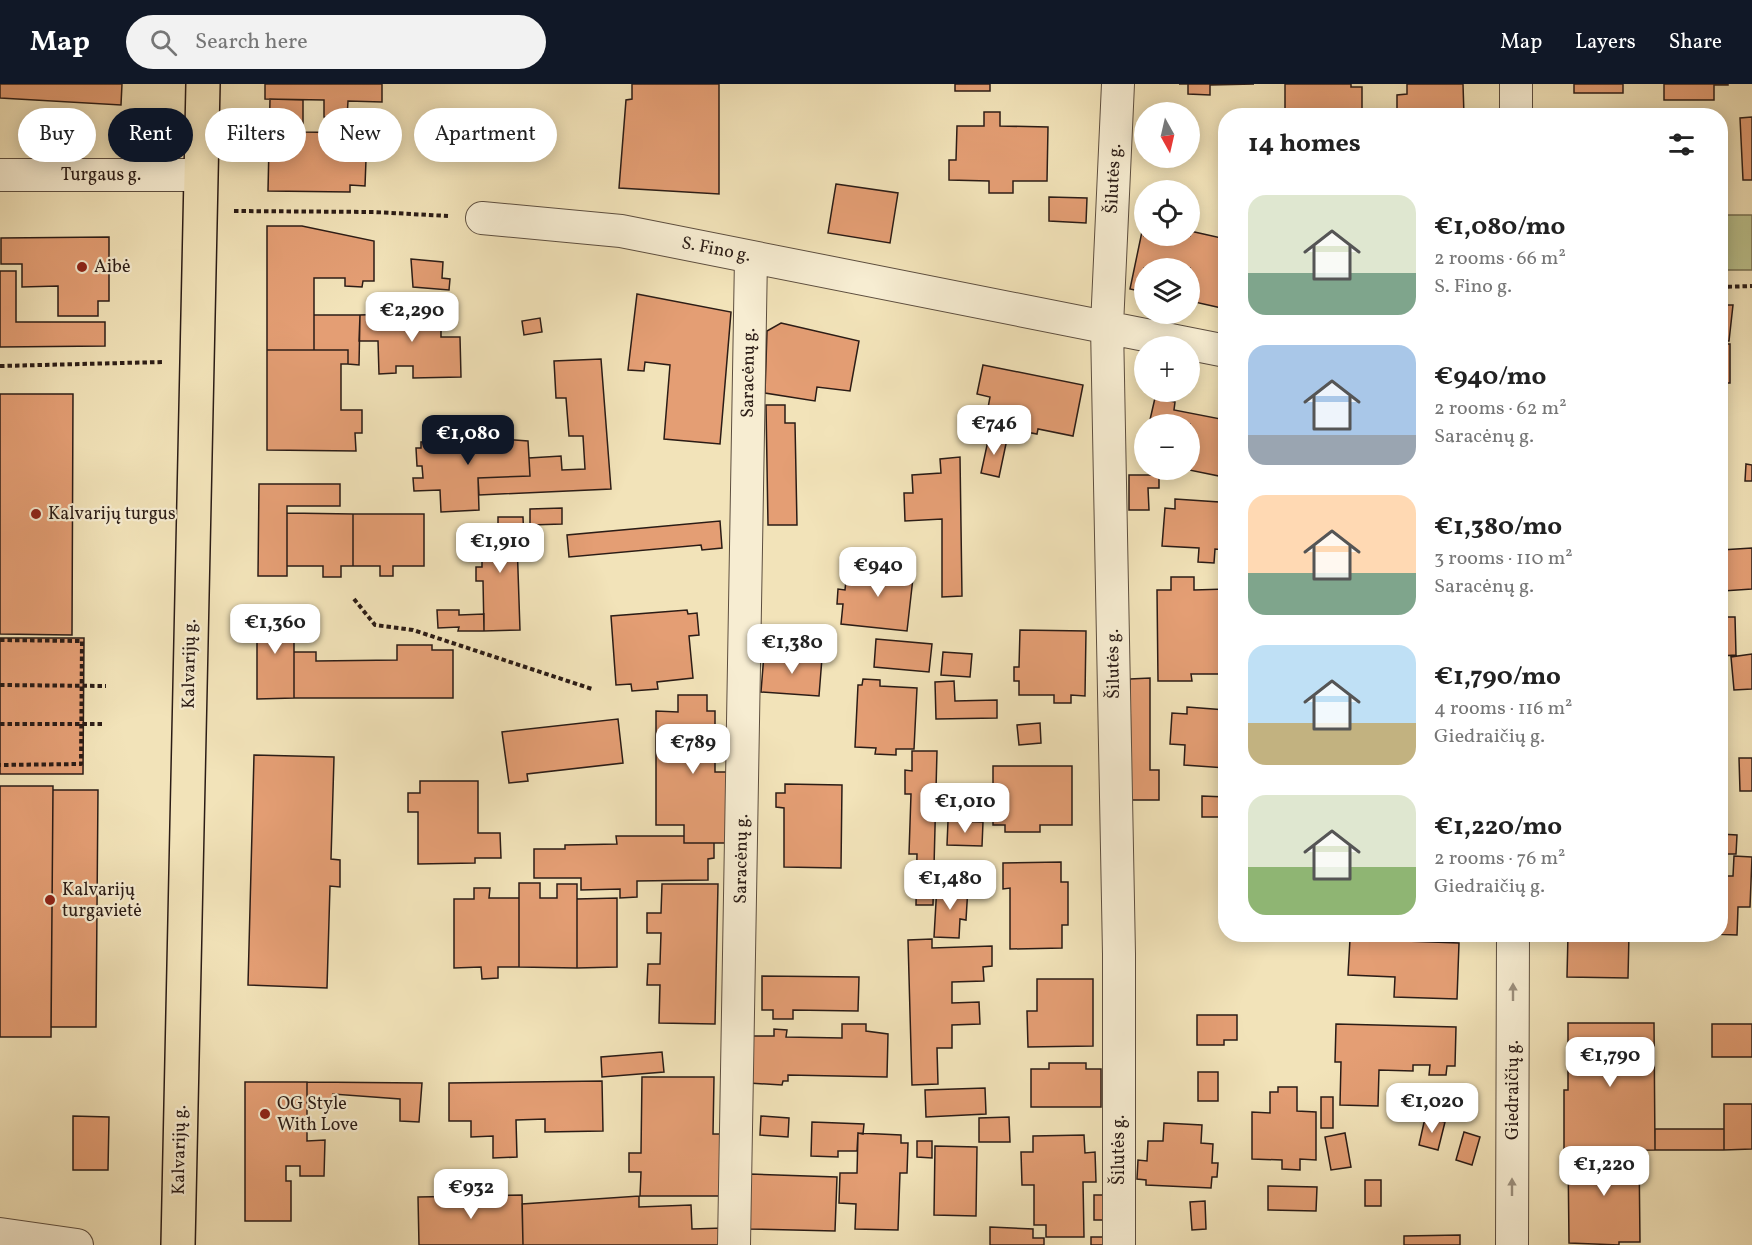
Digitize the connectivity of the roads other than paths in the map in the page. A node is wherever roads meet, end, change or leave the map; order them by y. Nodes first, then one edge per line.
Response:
1 (203, 84) edge
2 (1119, 84) edge
3 (1516, 84) edge
4 (1516, 108) edge
5 (0, 175) edge
6 (201, 175) junction
7 (482, 218) road end
8 (751, 257) junction
9 (1107, 326) junction
10 (1218, 349) edge
11 (1514, 942) edge
12 (0, 1234) edge
13 (77, 1245) edge
14 (178, 1245) edge
15 (734, 1245) edge
16 (1119, 1245) edge
17 (1512, 1245) edge

1 - 6 main road, Kalvarijų g.
2 - 9 street, Šilutės g.
3 - 4 street
5 - 6 street, Turgaus g.
6 - 14 main road, Kalvarijų g.
7 - 8 street, S. Fino g.
8 - 9 street, S. Fino g.
8 - 15 street, Saracėnų g.
9 - 10 street, S. Fino g.
9 - 16 street, Šilutės g.
17 -> 11 street, Giedraičių g.
12 - 13 street

